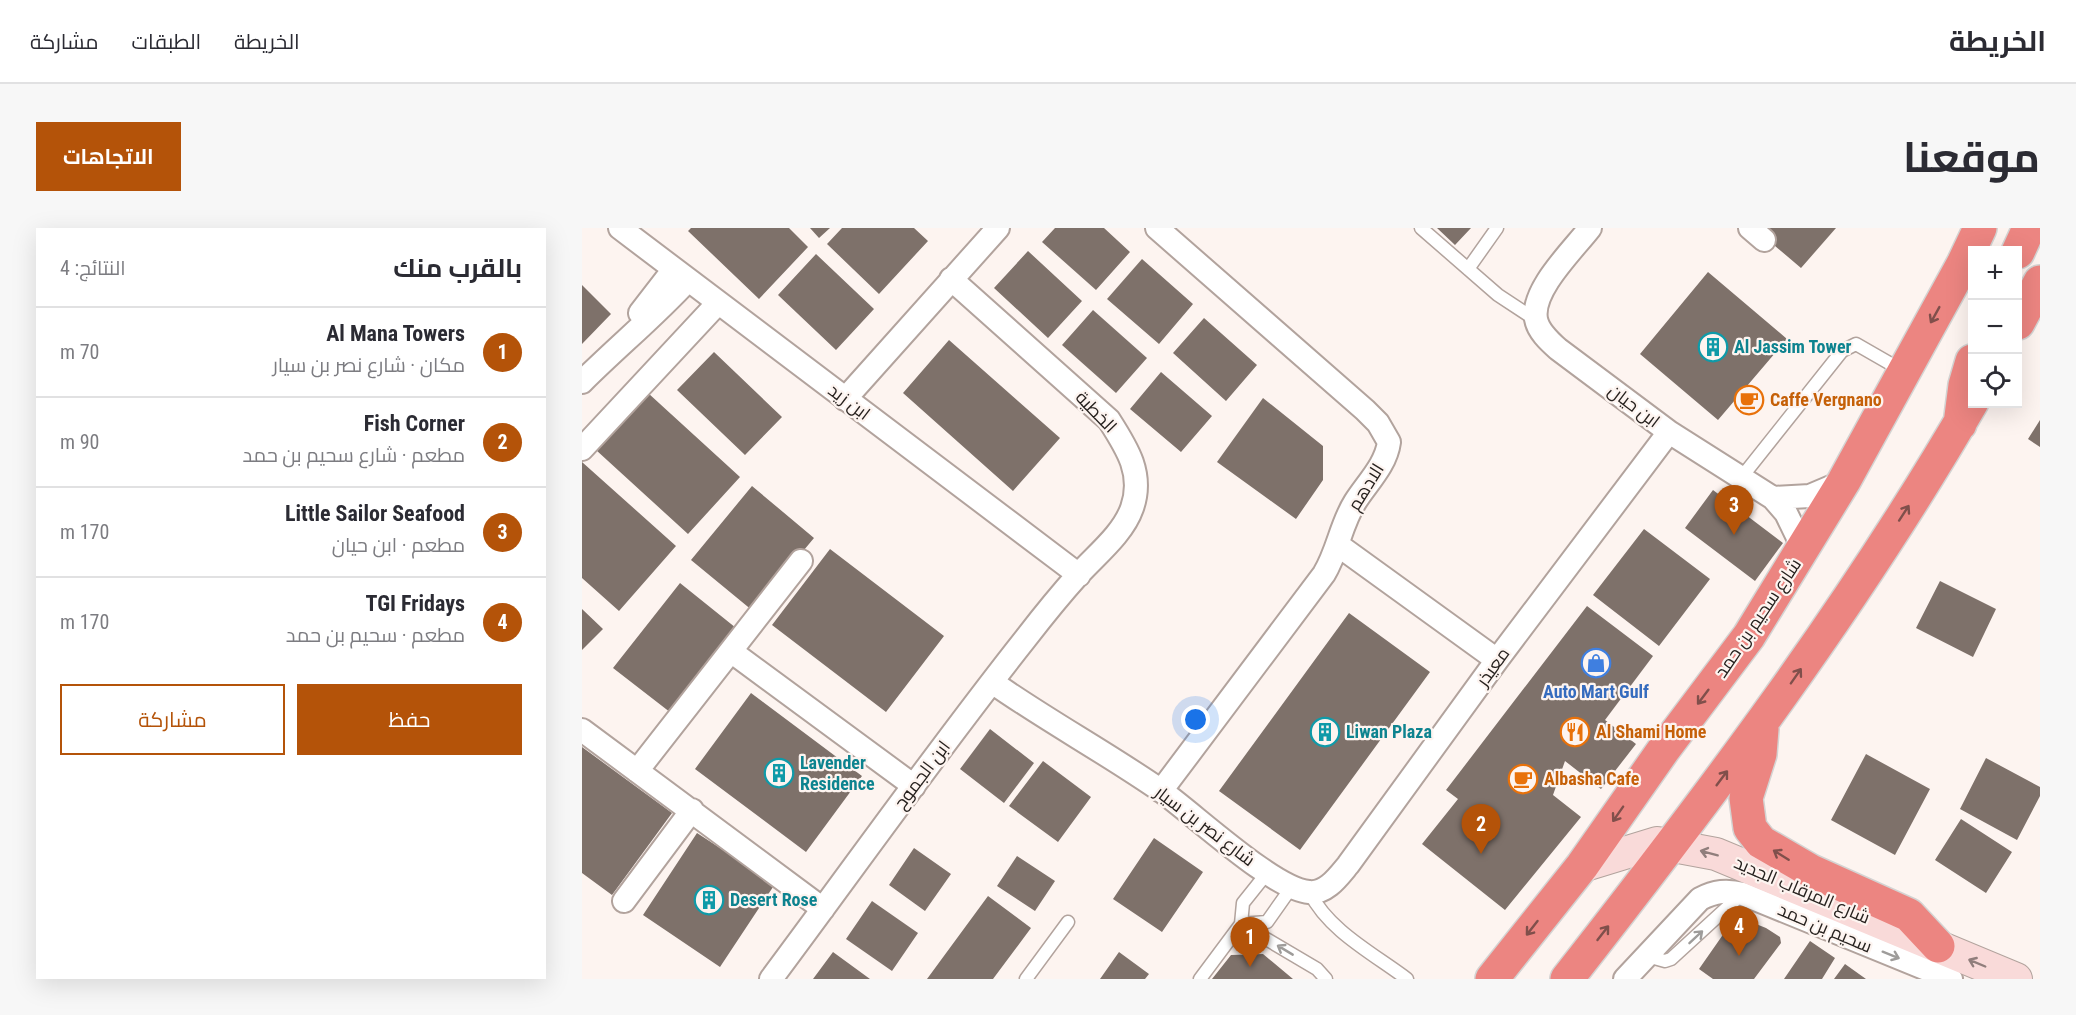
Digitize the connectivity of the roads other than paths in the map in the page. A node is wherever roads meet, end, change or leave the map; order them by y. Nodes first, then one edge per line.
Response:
1 (998, 228) edge
2 (1156, 228) edge
3 (1421, 228) edge
4 (1497, 228) edge
5 (1590, 228) edge
6 (1980, 228) edge
7 (2029, 228) edge
8 (626, 230) edge
9 (2021, 246) edge
10 (1468, 269) junction
11 (681, 274) junction
12 (951, 279) junction
13 (2040, 282) edge
14 (718, 303) junction
15 (2022, 316) edge
16 (1536, 320) junction
17 (1904, 372) junction
18 (1968, 375) edge
19 (582, 382) edge
20 (845, 399) junction
21 (1966, 413) edge
22 (1669, 432) junction
23 (582, 448) edge
24 (1741, 478) junction
25 (1844, 481) junction
26 (1773, 498) junction
27 (1338, 545) junction
28 (1804, 550) junction
29 (801, 561) dead end
30 (1078, 574) junction
31 (732, 652) junction
32 (1497, 660) junction
33 (992, 682) junction
34 (1762, 723) junction
35 (582, 730) edge
36 (637, 771) junction
37 (914, 786) junction
38 (1161, 791) junction
39 (692, 810) junction
40 (1673, 844) junction
41 (1582, 866) junction
42 (1267, 873) junction
43 (1301, 890) junction
44 (624, 901) dead end
45 (823, 909) junction
46 (1068, 922) dead end
47 (1241, 924) junction
48 (1938, 946) junction
49 (771, 979) edge
50 (1026, 979) edge
51 (1200, 979) edge
52 (1326, 979) edge
53 (1407, 979) edge
54 (1492, 979) edge
55 (1567, 979) edge
56 (1625, 979) edge
57 (1951, 979) edge
58 (2016, 979) edge

1 - 12 street
2 - 27 street, الادهم
3 - 10 lane
4 - 10 lane
5 - 16 street
6 -> 17 highway, شارع سحيم بن حمد
7 - 9 highway
8 - 11 street, ابن زيد
10 - 16 lane
11 - 14 street, ابن زيد
11 - 19 street
12 - 20 street
12 - 30 street, الخطية
13 - 15 highway
14 - 20 street, ابن زيد
14 - 23 street
16 - 22 street, ابن حيان
17 - 24 lane
17 - 25 highway, شارع سحيم بن حمد
18 - 21 highway
20 - 30 street, ابن زيد
34 -> 21 highway
22 - 24 street, ابن حيان
22 - 32 street, معيذر
24 - 26 street, ابن حيان
25 - 26 street
25 - 28 highway, شارع سحيم بن حمد
26 - 28 street, ابن حيان
27 - 32 street
27 - 38 street, الادهم
28 -> 41 highway, شارع سحيم بن حمد
29 - 31 street
30 - 33 street, ابن الجموح
31 - 36 street
31 - 37 street
32 - 43 street, معيذر
33 - 37 street, ابن الجموح
33 - 38 street, شارع نصر بن سيار
40 -> 34 highway
48 -> 34 highway
35 - 36 street
36 - 39 street
37 - 45 street, ابن الجموح
38 - 42 street, شارع نصر بن سيار
39 - 44 street
39 - 45 street
40 - 41 street, شارع المرقاب الجديد
48 -> 40 street, شارع المرقاب الجديد
55 -> 40 highway
41 -> 54 highway, شارع سحيم بن حمد
42 - 43 street, شارع نصر بن سيار
42 - 47 lane
43 - 47 lane
43 - 53 lane, شارع نصر بن سيار
45 - 49 street, ابن الجموح
46 - 50 lane
47 - 51 lane
52 -> 47 lane
58 -> 48 street, شارع المرقاب الجديد
56 -> 57 street, سحيم بن حمد

